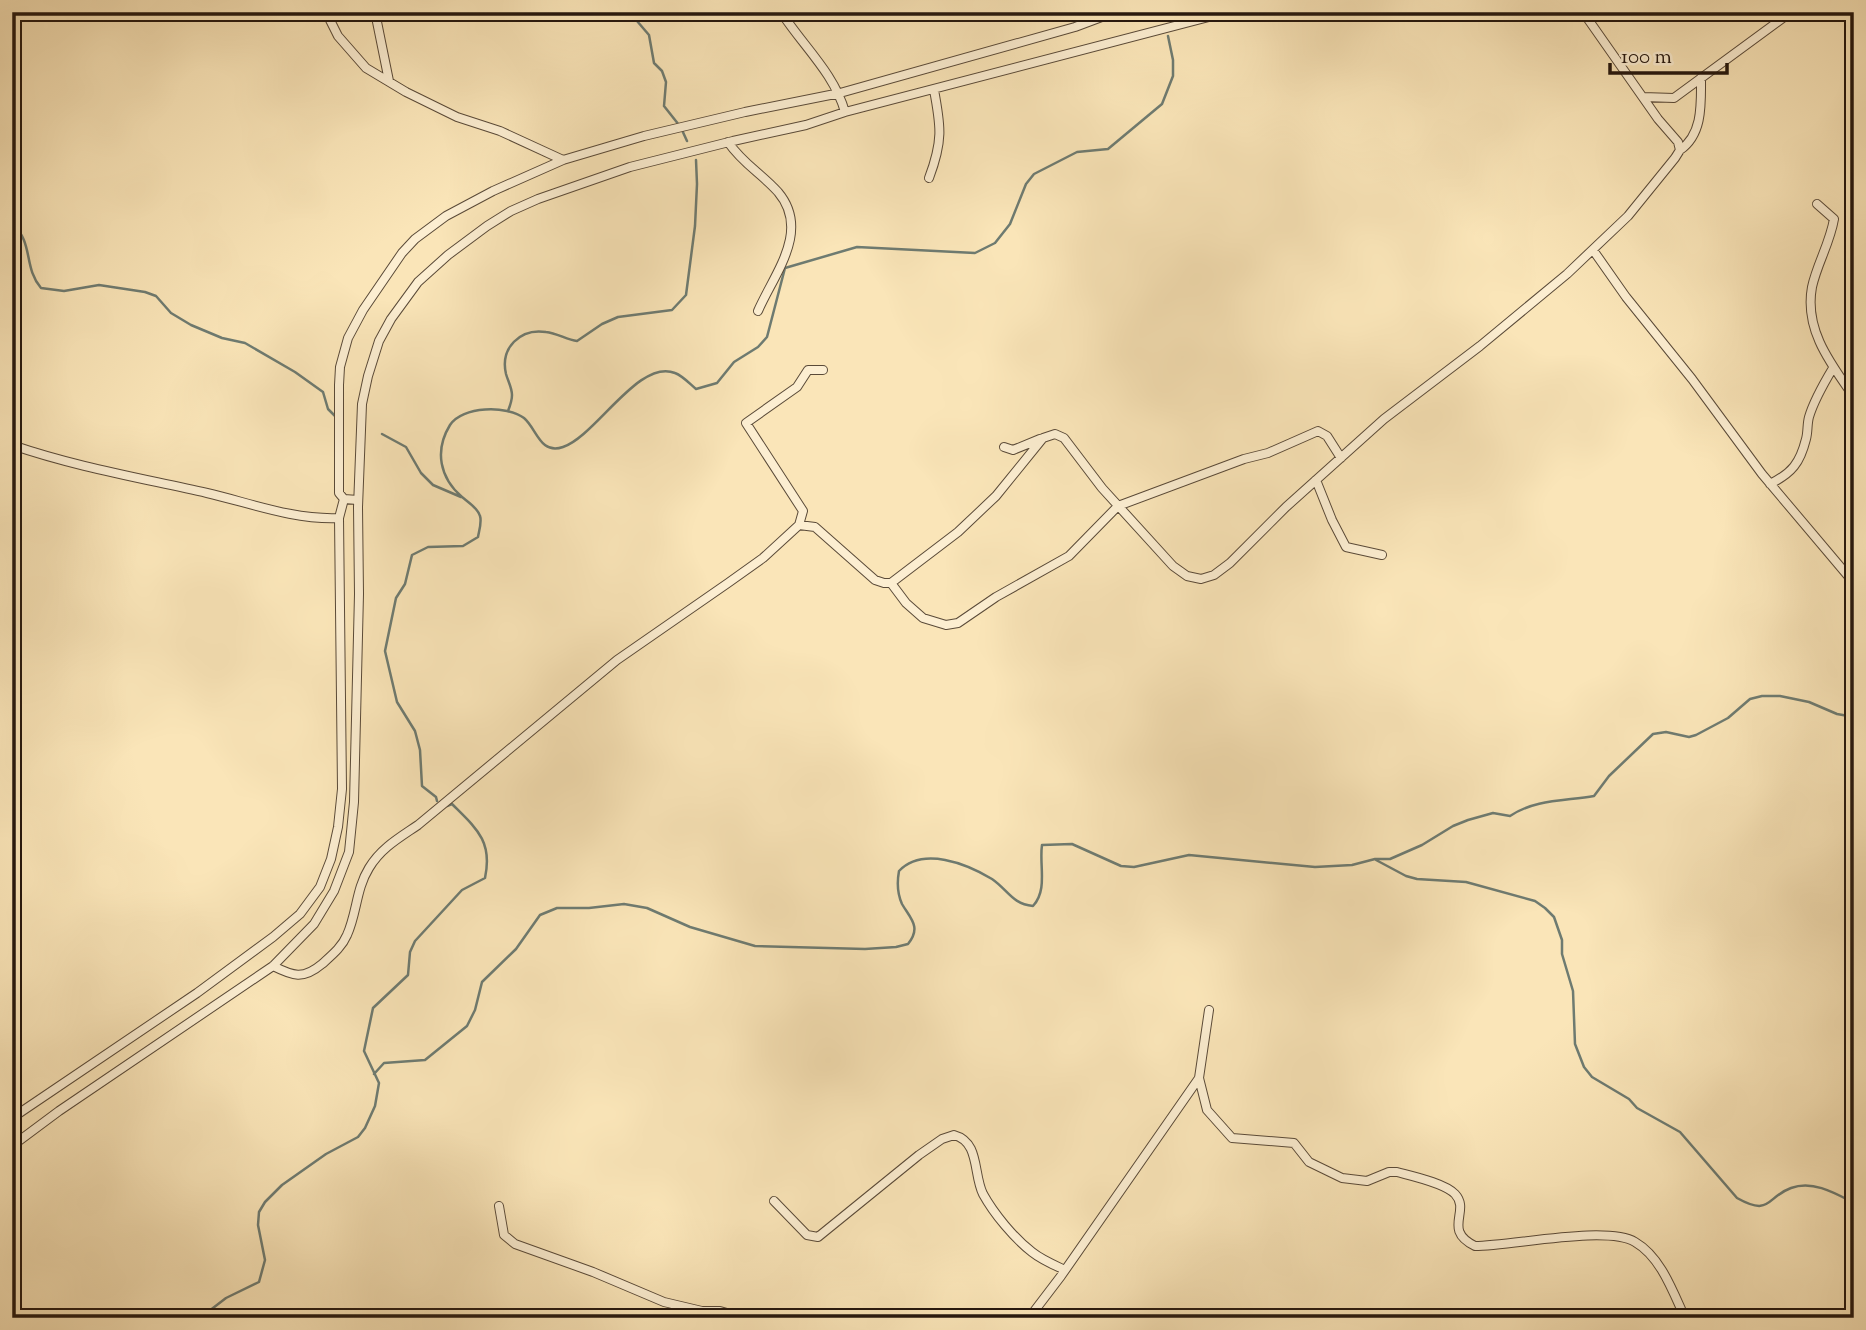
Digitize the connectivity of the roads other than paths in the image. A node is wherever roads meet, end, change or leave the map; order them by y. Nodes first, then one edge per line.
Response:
1 (326, 12) edge
2 (375, 12) edge
3 (781, 12) edge
4 (1115, 12) edge
5 (1228, 12) edge
6 (1583, 12) edge
7 (1807, 16) dead end
8 (1701, 78) junction
9 (389, 81) junction
10 (934, 90) junction
11 (840, 93) junction
12 (1643, 97) junction
13 (845, 112) junction
14 (728, 142) junction
15 (1680, 150) junction
16 (563, 160) junction
17 (929, 178) dead end
18 (1817, 204) dead end
19 (1593, 250) junction
20 (758, 312) dead end
21 (1833, 368) junction
22 (823, 370) dead end
23 (1854, 397) edge
24 (1043, 438) junction
25 (12, 446) edge
26 (1004, 447) dead end
27 (1341, 458) junction
28 (1316, 480) junction
29 (1770, 484) junction
30 (344, 499) junction
31 (358, 500) junction
32 (1118, 506) junction
33 (339, 519) junction
34 (799, 525) junction
35 (1382, 555) dead end
36 (891, 583) junction
37 (1854, 583) edge
38 (273, 966) junction
39 (1209, 1010) dead end
40 (1199, 1078) junction
41 (12, 1118) edge
42 (12, 1146) edge
43 (774, 1201) dead end
44 (499, 1206) dead end
45 (1065, 1270) junction
46 (744, 1318) edge
47 (1029, 1318) edge
48 (1685, 1318) edge

1 - 9 street
2 - 9 street
3 - 11 street
4 - 11 street
5 - 10 street
6 - 12 street
7 - 8 street
8 - 12 street
8 - 15 street
9 - 16 street
10 - 13 street
10 - 17 street
11 - 13 street
11 - 16 street
12 - 15 street
13 - 14 street
14 - 20 street
14 - 31 street
15 - 19 street
16 - 30 street
18 - 21 street
19 - 27 street
19 - 29 street
21 - 23 street
21 - 29 street
22 - 34 street
24 - 26 street
24 - 32 street
24 - 36 street
25 - 33 street
27 - 28 street
27 - 32 street
28 - 32 street
28 - 35 street
29 - 37 street
30 - 31 street
30 - 33 street
31 - 38 street
32 - 36 street
33 - 41 street
34 - 36 street
34 - 38 street
38 - 42 street
39 - 40 street
40 - 45 street
40 - 48 street
43 - 45 street
44 - 46 street
45 - 47 street

